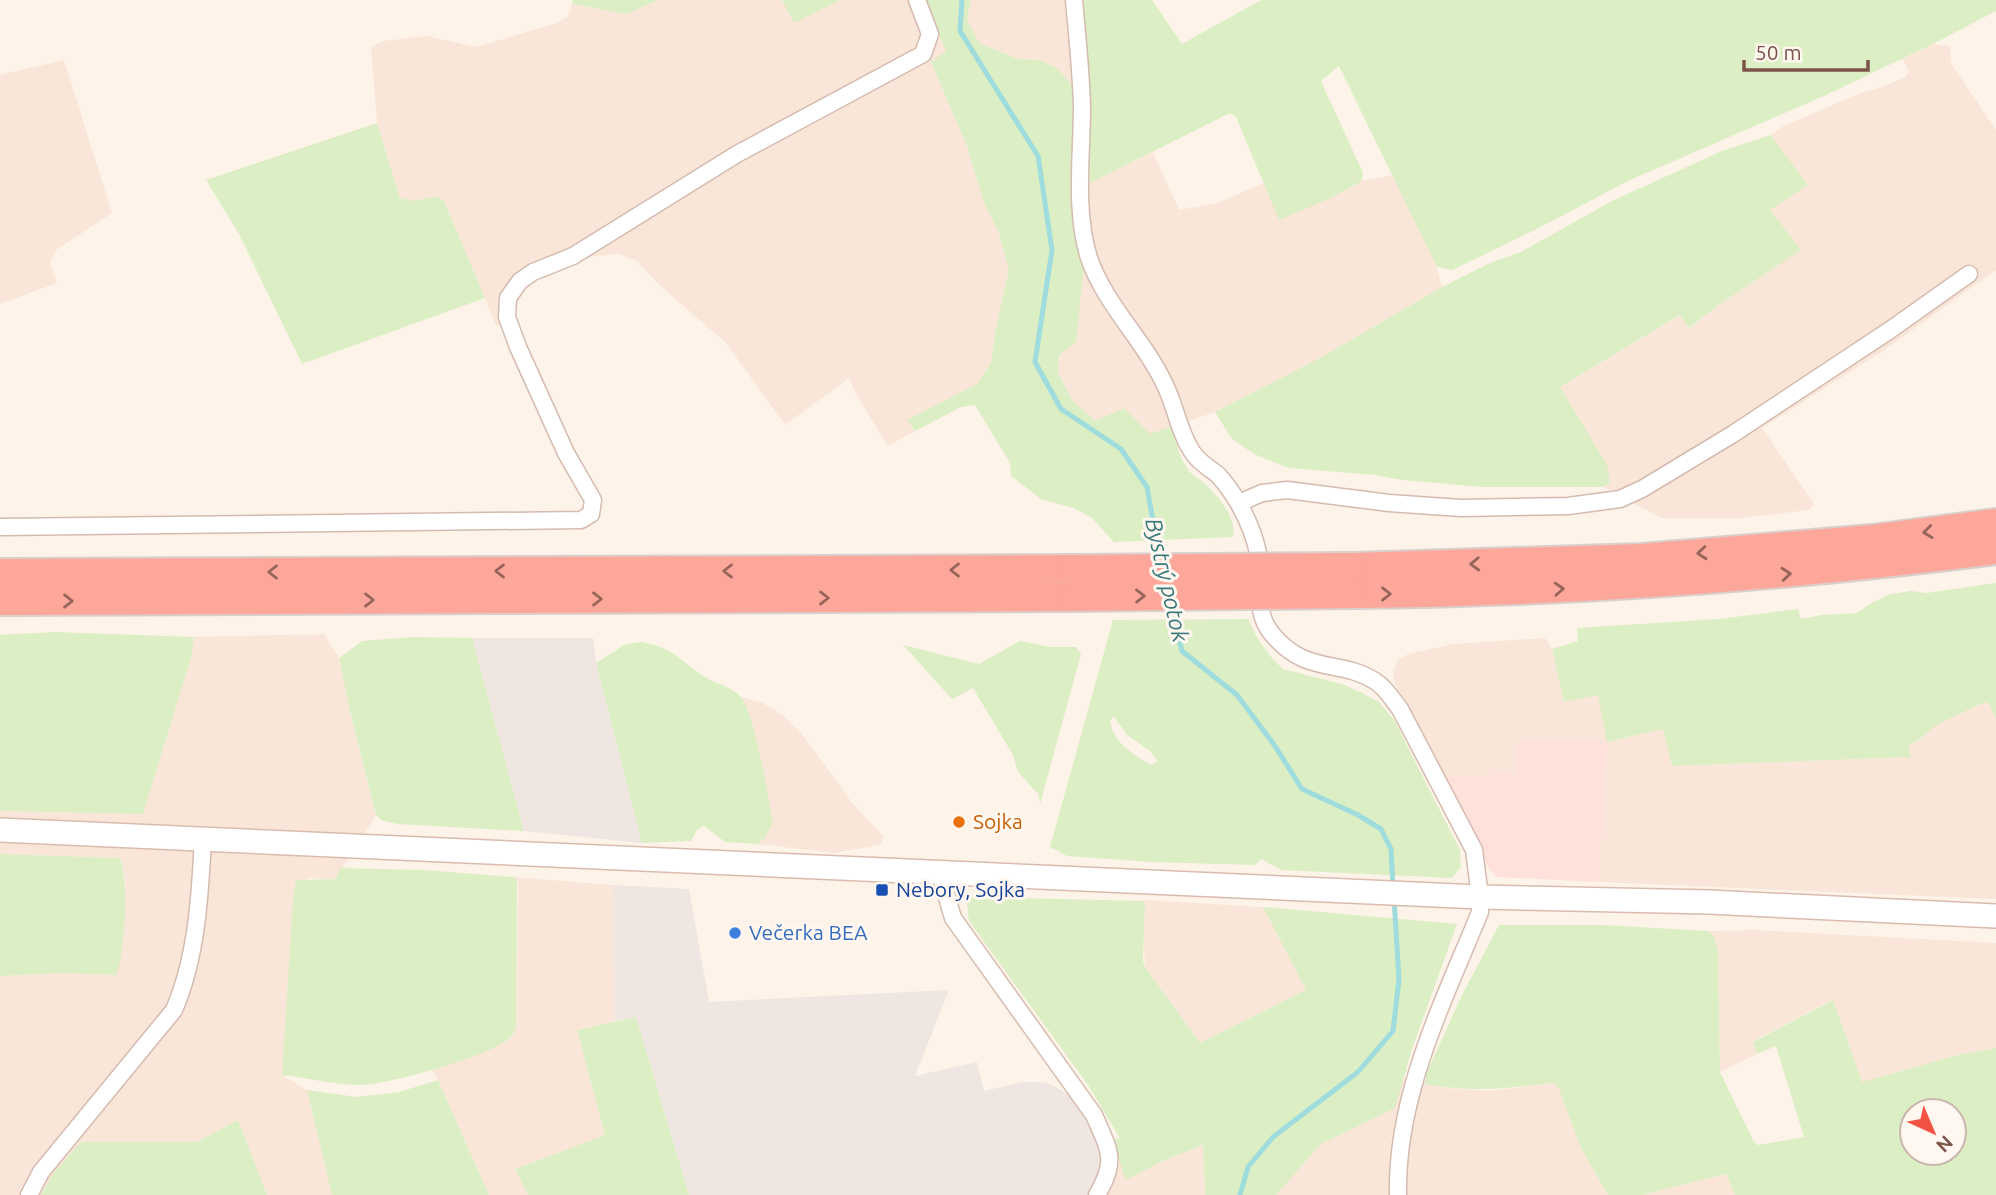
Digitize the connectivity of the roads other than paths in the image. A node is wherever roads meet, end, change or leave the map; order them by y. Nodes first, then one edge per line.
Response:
1 (917, 0) edge
2 (1074, 0) edge
3 (1969, 274) dead end
4 (1239, 503) junction
5 (1996, 523) edge
6 (0, 527) edge
7 (1996, 550) edge
8 (0, 573) edge
9 (1354, 581) junction
10 (1072, 583) junction
11 (0, 601) edge
12 (0, 830) edge
13 (203, 839) junction
14 (940, 873) junction
15 (1480, 897) junction
16 (1996, 916) edge
17 (29, 1195) edge
18 (1097, 1195) edge
19 (1398, 1195) edge

1 - 6 street
2 - 4 street
3 - 4 street
4 - 15 street
5 -> 9 highway
9 -> 7 highway
10 -> 8 highway
9 - 10 highway, bridge
11 -> 10 highway
12 - 13 main road
13 - 14 main road
13 - 17 street
14 - 15 main road
14 - 18 street
15 - 16 main road
15 - 19 street

